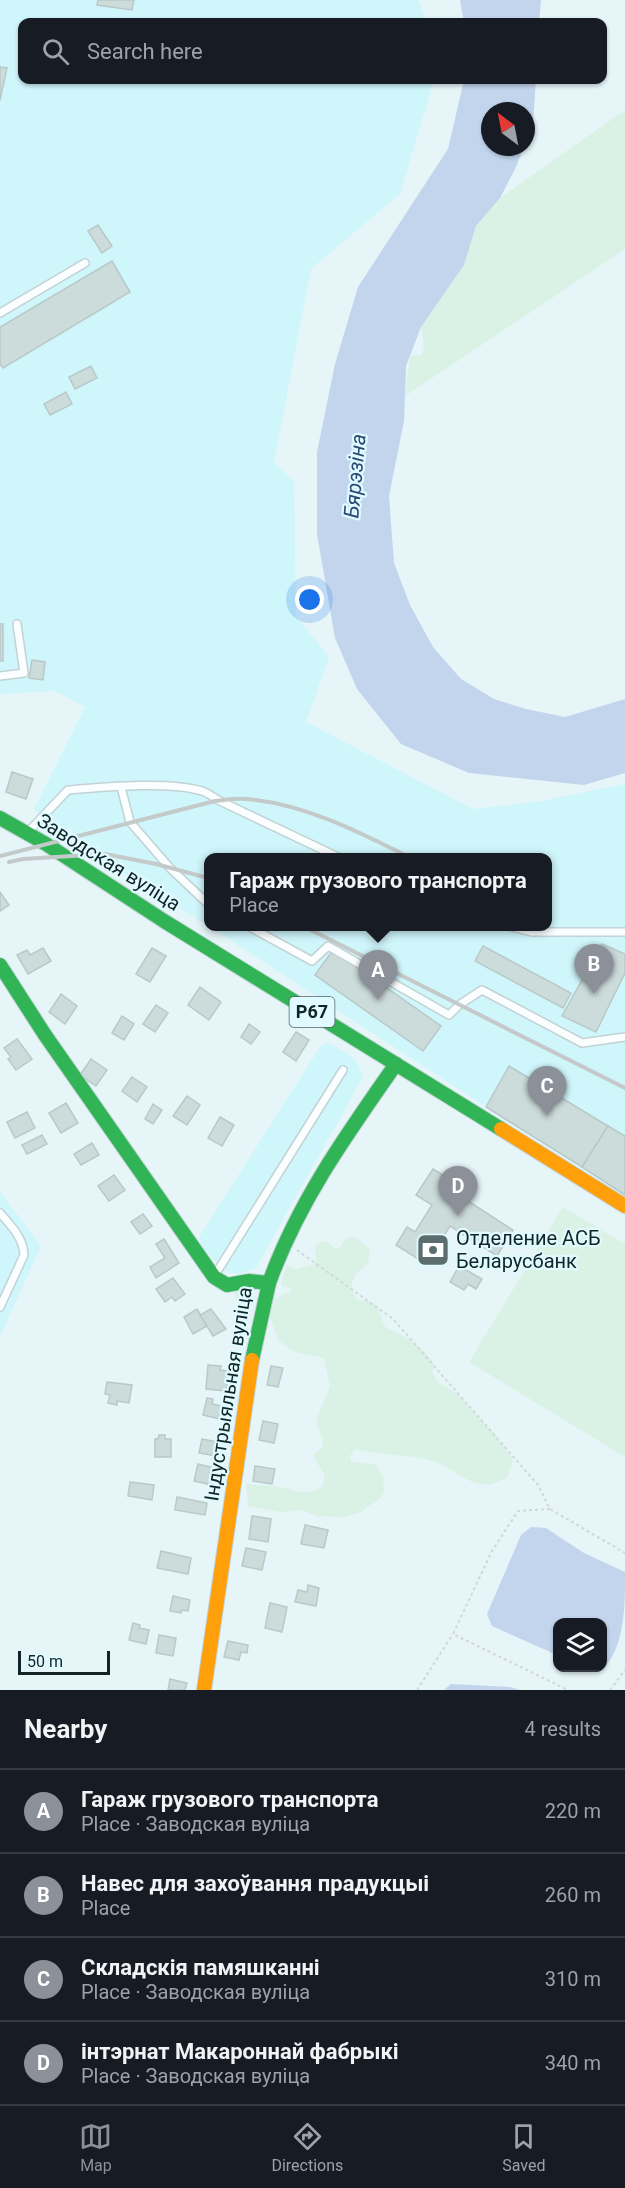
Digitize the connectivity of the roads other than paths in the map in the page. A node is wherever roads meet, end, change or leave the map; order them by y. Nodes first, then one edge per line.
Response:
1 (86, 263) dead end
2 (0, 313) edge
3 (17, 624) dead end
4 (0, 676) edge
5 (122, 787) junction
6 (0, 818) edge
7 (28, 833) junction
8 (329, 853) edge
9 (204, 900) edge
10 (256, 931) edge
11 (527, 931) edge
12 (625, 932) edge
13 (0, 965) edge
14 (625, 1037) edge
15 (396, 1064) junction
16 (343, 1070) dead end
17 (625, 1206) edge
18 (0, 1213) edge
19 (214, 1277) junction
20 (269, 1283) junction
21 (0, 1307) edge
22 (204, 1690) edge

1 - 2 lane
3 - 4 lane
5 - 7 lane
5 - 8 lane
5 - 9 lane
6 - 7 street, Заводская вуліца / Р67
7 - 15 street, Заводская вуліца / Р67
10 - 14 lane
11 - 12 lane
13 - 19 street, Індустрыяльная вуліца
15 - 17 street, Заводская вуліца / Р67
15 - 20 street
16 - 19 lane
18 - 21 lane
19 - 20 street, Індустрыяльная вуліца
20 - 22 street, Індустрыяльная вуліца

